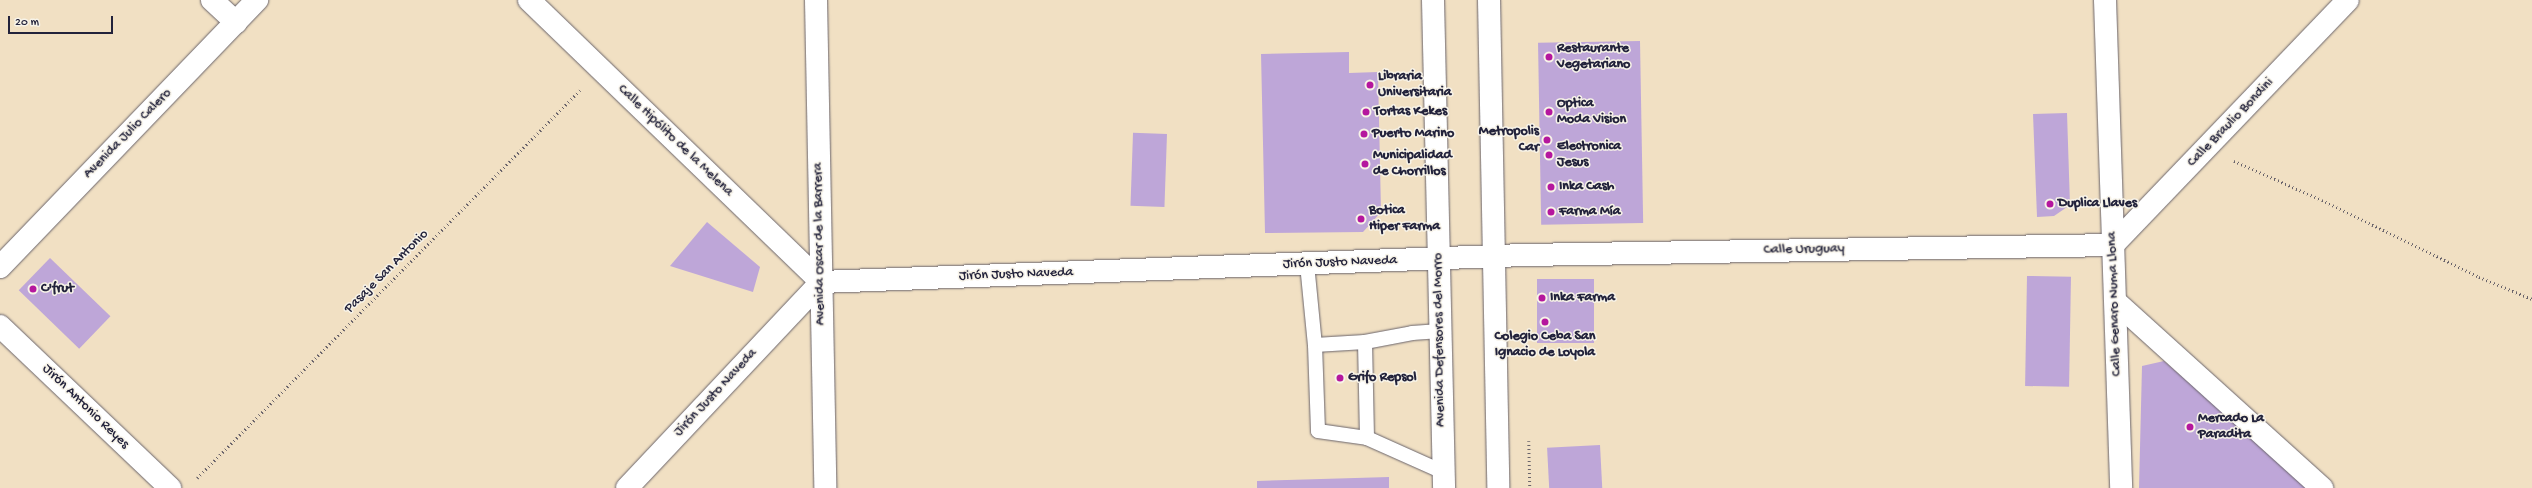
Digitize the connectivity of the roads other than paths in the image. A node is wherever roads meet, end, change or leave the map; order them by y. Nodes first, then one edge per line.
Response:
1 (212, 0) edge
2 (257, 0) edge
3 (529, 0) edge
4 (816, 0) edge
5 (1433, 0) edge
6 (1489, 0) edge
7 (2104, 0) edge
8 (2348, 0) edge
9 (236, 22) junction
10 (2114, 245) junction
11 (1494, 257) junction
12 (1439, 259) junction
13 (1307, 264) junction
14 (0, 267) edge
15 (821, 282) junction
16 (2116, 302) junction
17 (0, 326) edge
18 (1440, 331) junction
19 (1365, 342) junction
20 (1315, 345) junction
21 (1367, 438) junction
22 (1444, 480) edge
23 (170, 488) edge
24 (627, 488) edge
25 (825, 488) edge
26 (1498, 488) edge
27 (2121, 488) edge
28 (2322, 488) edge

1 - 9 street
2 - 9 street, Avenida Julio Calero
3 - 15 street, Calle Hipólito de la Melena
4 - 15 street, Avenida Oscar de la Barrera
5 - 12 street, Avenida Defensores del Morro
6 - 11 street
7 - 10 street, Calle Genaro Numa Llona
8 - 10 street, Calle Braulio Bondini
9 - 14 street, Avenida Julio Calero
10 - 11 street, Calle Uruguay
10 - 16 street, Calle Genaro Numa Llona
11 - 12 street, Jirón Justo Naveda
11 - 26 street
12 - 13 street, Jirón Justo Naveda
12 - 18 street, Avenida Defensores del Morro
13 - 15 street, Jirón Justo Naveda
13 - 20 lane
15 - 24 street, Jirón Justo Naveda
15 - 25 street, Avenida Oscar de la Barrera
16 - 27 street, Calle Genaro Numa Llona
16 - 28 street
17 - 23 street, Jirón Antonio Reyes
18 - 19 lane
18 - 22 street, Avenida Defensores del Morro
19 - 20 lane
19 - 21 lane
20 - 21 lane
21 - 22 lane

